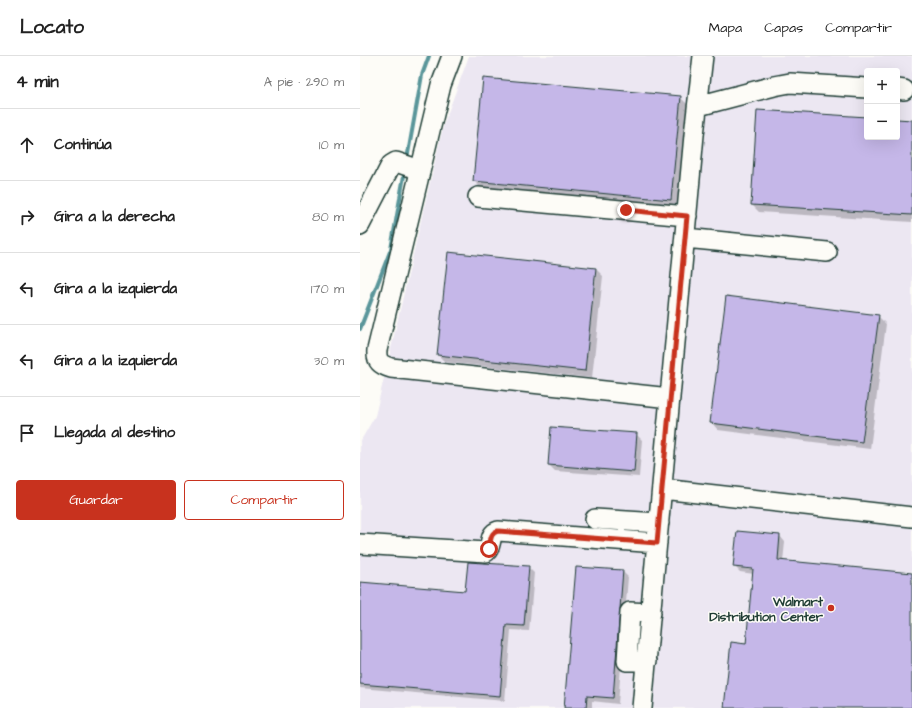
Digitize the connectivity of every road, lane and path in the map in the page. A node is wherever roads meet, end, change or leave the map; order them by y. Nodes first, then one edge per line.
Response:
1 (452, 56) edge
2 (703, 56) edge
3 (864, 88) edge
4 (698, 106) junction
5 (420, 170) junction
6 (478, 197) dead end
7 (687, 216) junction
8 (360, 225) edge
9 (685, 238) junction
10 (827, 252) dead end
11 (670, 396) junction
12 (662, 489) junction
13 (912, 517) edge
14 (595, 519) dead end
15 (659, 523) junction
16 (657, 543) junction
17 (360, 544) edge
18 (642, 708) edge

1 - 5 street
2 - 4 street
3 - 4 street
4 - 7 street
5 - 8 street
5 - 11 street
6 - 7 street
7 - 9 street
9 - 10 street
9 - 11 street
11 - 12 street
12 - 13 street
12 - 15 street
14 - 15 street
15 - 16 street
16 - 17 street
16 - 18 street

